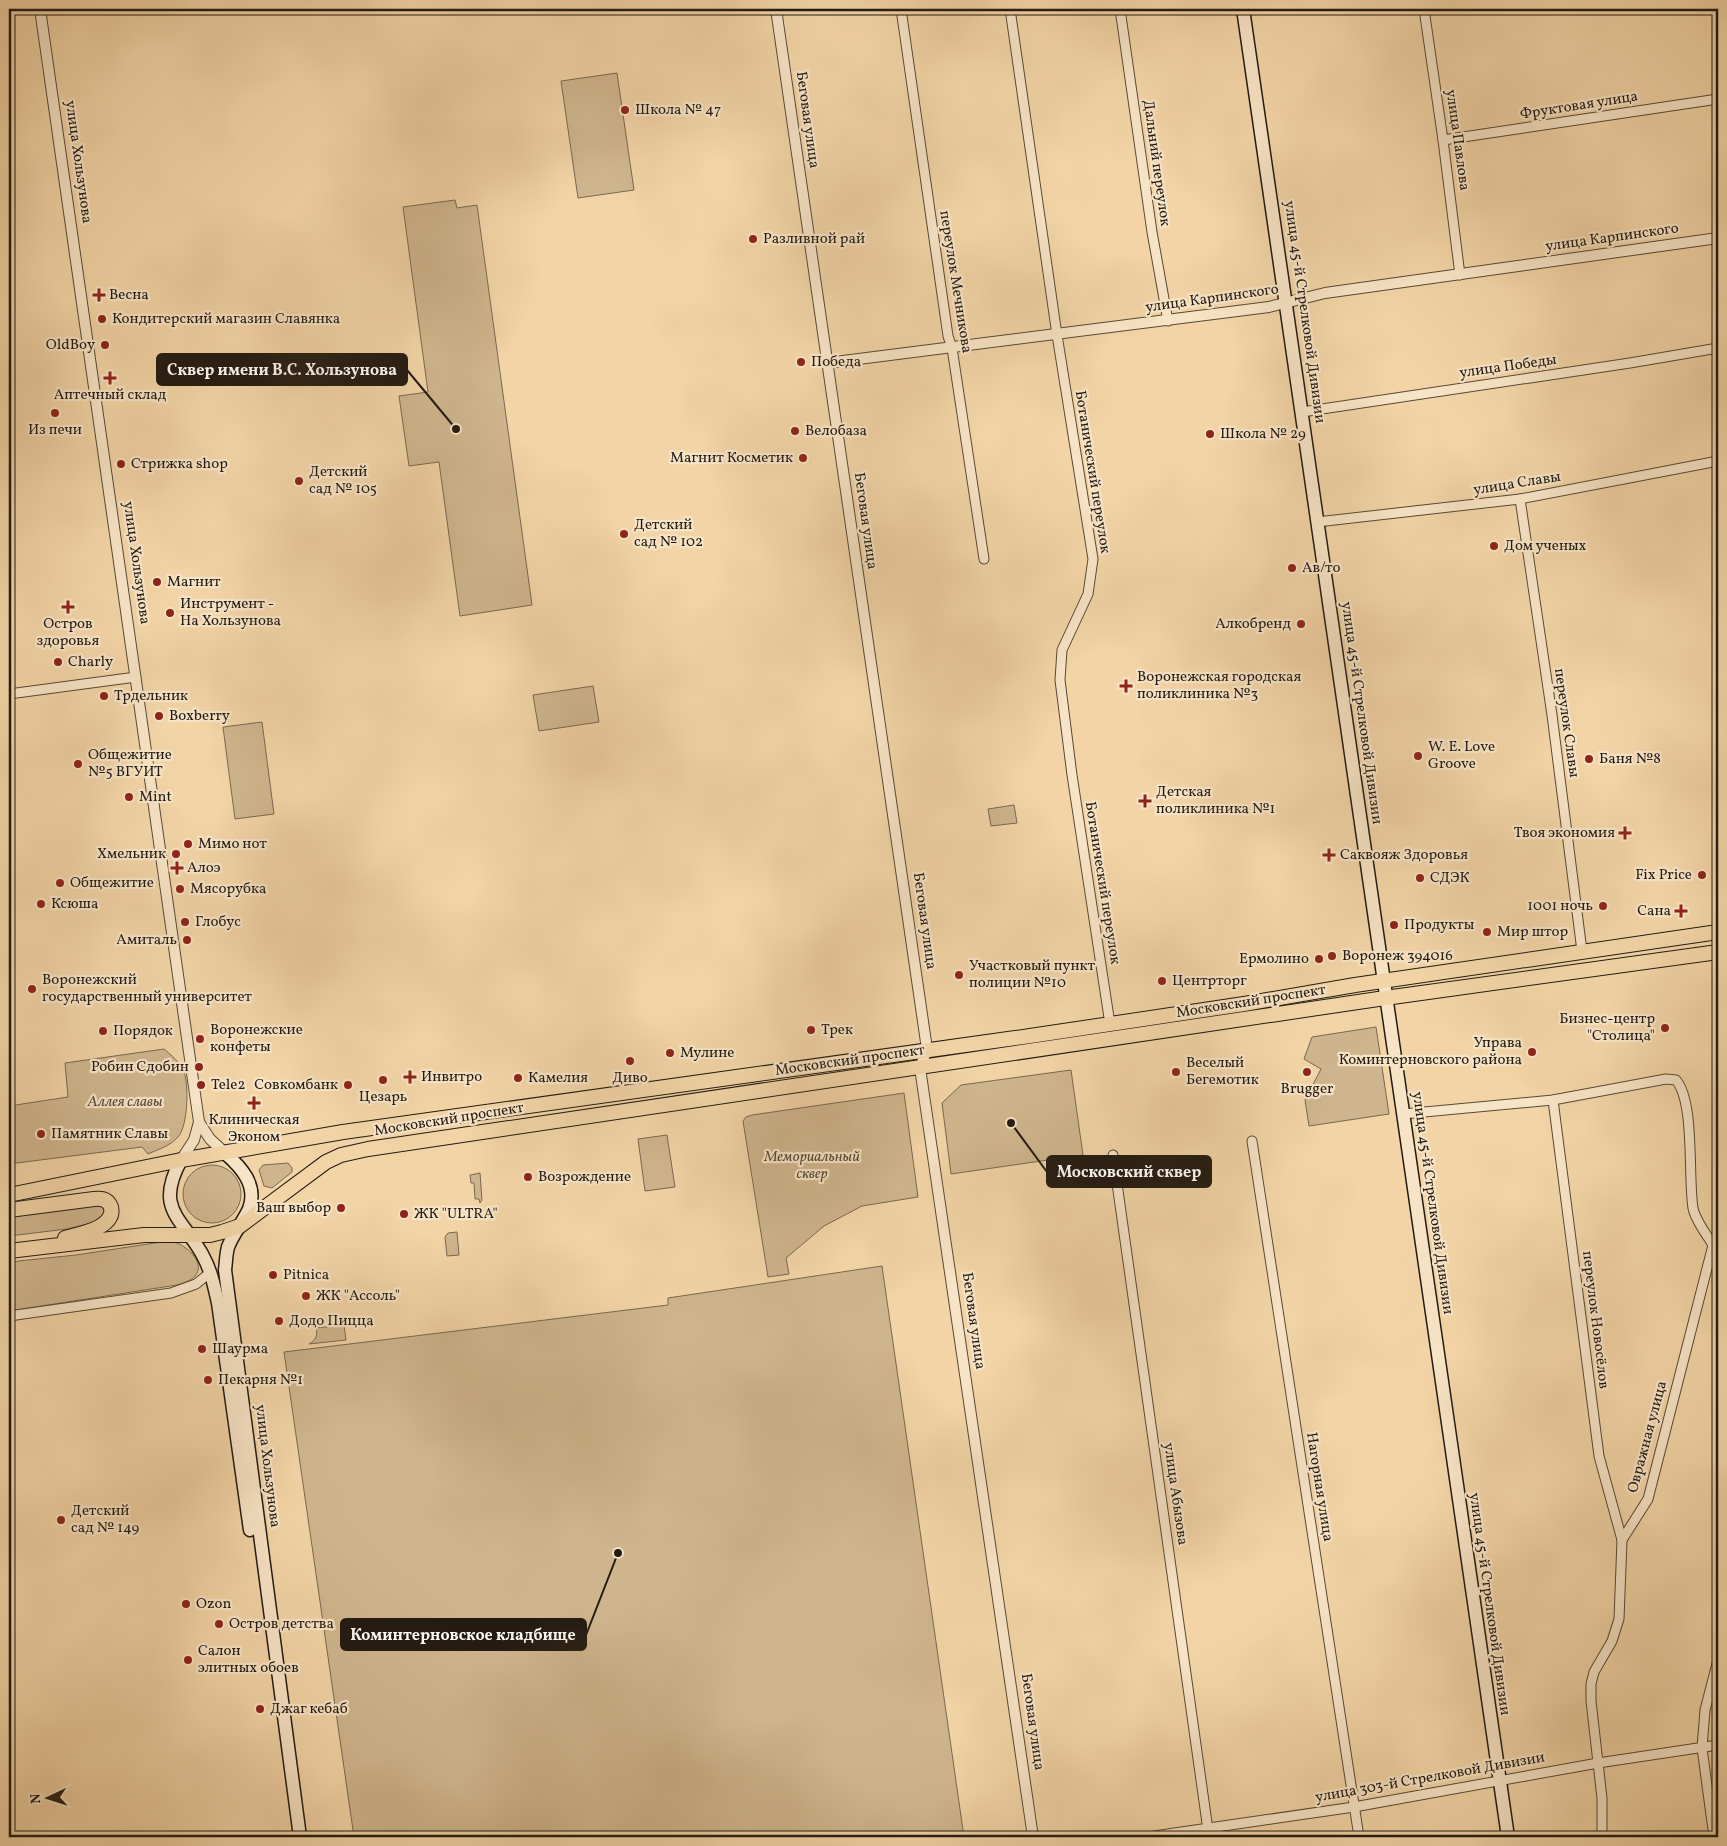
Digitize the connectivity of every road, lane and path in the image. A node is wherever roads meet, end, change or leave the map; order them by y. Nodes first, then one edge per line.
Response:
1 (40, 9) edge
2 (776, 9) edge
3 (901, 9) edge
4 (1010, 9) edge
5 (1120, 9) edge
6 (1243, 9) edge
7 (1424, 9) edge
8 (1718, 99) edge
9 (1444, 140) junction
10 (1718, 238) edge
11 (1460, 275) junction
12 (1287, 303) junction
13 (1168, 321) junction
14 (1057, 335) junction
15 (952, 348) junction
16 (1718, 348) edge
17 (827, 363) junction
18 (1302, 412) junction
19 (1718, 461) edge
20 (1520, 499) junction
21 (1317, 522) junction
22 (984, 559) dead end
23 (136, 676) junction
24 (9, 694) edge
25 (1718, 932) edge
26 (1582, 952) junction
27 (1718, 952) edge
28 (1382, 981) junction
29 (1385, 998) junction
30 (1110, 1024) junction
31 (927, 1049) junction
32 (920, 1068) junction
33 (1553, 1100) junction
34 (1403, 1114) junction
35 (200, 1122) junction
36 (1252, 1141) dead end
37 (225, 1153) junction
38 (1113, 1155) dead end
39 (181, 1160) junction
40 (9, 1195) edge
41 (9, 1210) edge
42 (240, 1226) junction
43 (188, 1234) junction
44 (1716, 1245) edge
45 (38, 1247) junction
46 (9, 1250) edge
47 (211, 1272) junction
48 (9, 1316) edge
49 (1622, 1540) junction
50 (1718, 1660) edge
51 (1718, 1746) edge
52 (1702, 1748) junction
53 (1598, 1763) junction
54 (1498, 1781) junction
55 (1354, 1807) junction
56 (1209, 1833) edge
57 (292, 1837) edge
58 (300, 1837) edge
59 (1034, 1837) edge
60 (1147, 1837) edge
61 (1359, 1837) edge
62 (1508, 1837) edge
63 (1602, 1837) edge
64 (1714, 1837) edge

1 - 23 street, улица Хользунова
2 - 17 street, Беговая улица
3 - 15 street, переулок Мечникова
4 - 14 street, Ботанический переулок
5 - 13 street, Дальний переулок
6 - 12 main road, улица 45-й Стрелковой Дивизии
7 - 9 street, улица Павлова
8 - 9 street, Фруктовая улица
9 - 11 street, улица Павлова
10 - 11 street, улица Карпинского
11 - 12 street, улица Карпинского
12 - 13 street, улица Карпинского
12 - 18 main road, улица 45-й Стрелковой Дивизии
13 - 14 street, улица Карпинского
14 - 15 street, улица Карпинского
14 - 30 street, Ботанический переулок
15 - 17 street, улица Карпинского
15 - 22 street, переулок Мечникова
16 - 18 street, улица Победы
17 - 31 street, Беговая улица
18 - 21 main road, улица 45-й Стрелковой Дивизии
19 - 20 street, улица Славы
20 - 21 street, улица Славы
20 - 26 street, переулок Славы
21 - 28 main road, улица 45-й Стрелковой Дивизии
23 - 24 street
23 - 35 street, улица Хользунова
25 - 26 main road, Московский проспект
26 - 28 main road, Московский проспект
27 - 29 main road, Московский проспект
28 - 29 main road, улица 45-й Стрелковой Дивизии
28 - 30 main road, Московский проспект
29 - 32 main road, Московский проспект
29 - 34 main road, улица 45-й Стрелковой Дивизии
30 - 31 main road, Московский проспект
31 - 32 street, Беговая улица
31 - 37 main road, Московский проспект
32 - 42 main road, Московский проспект
32 - 59 street, Беговая улица
33 - 34 street
33 - 44 street
33 - 49 street, переулок Новосёлов
34 - 54 main road, улица 45-й Стрелковой Дивизии
35 - 37 street, улица Хользунова
35 - 39 street, улица Хользунова
36 - 55 street, Нагорная улица
37 - 39 main road, Московский проспект
37 - 42 main road, улица Хользунова
38 - 56 street, улица Абызова
39 - 40 main road, Московский проспект
39 - 43 main road, улица Хользунова
41 - 45 main road
42 - 43 main road, Московский проспект
42 - 58 main road, улица Хользунова
43 - 45 main road, Московский проспект
43 - 47 main road, улица Хользунова
44 - 49 street, Овражная улица
45 - 46 main road, Московский проспект
47 - 48 street
47 - 57 main road, улица Хользунова
49 - 53 street
50 - 52 street
51 - 52 street, улица 303-й Стрелковой Дивизии
52 - 53 street, улица 303-й Стрелковой Дивизии
52 - 64 street
53 - 54 street, улица 303-й Стрелковой Дивизии
53 - 63 street
54 - 55 street, улица 303-й Стрелковой Дивизии
54 - 62 main road, улица 45-й Стрелковой Дивизии
55 - 56 street, улица 303-й Стрелковой Дивизии
55 - 61 street, Нагорная улица
56 - 60 street, улица 303-й Стрелковой Дивизии

